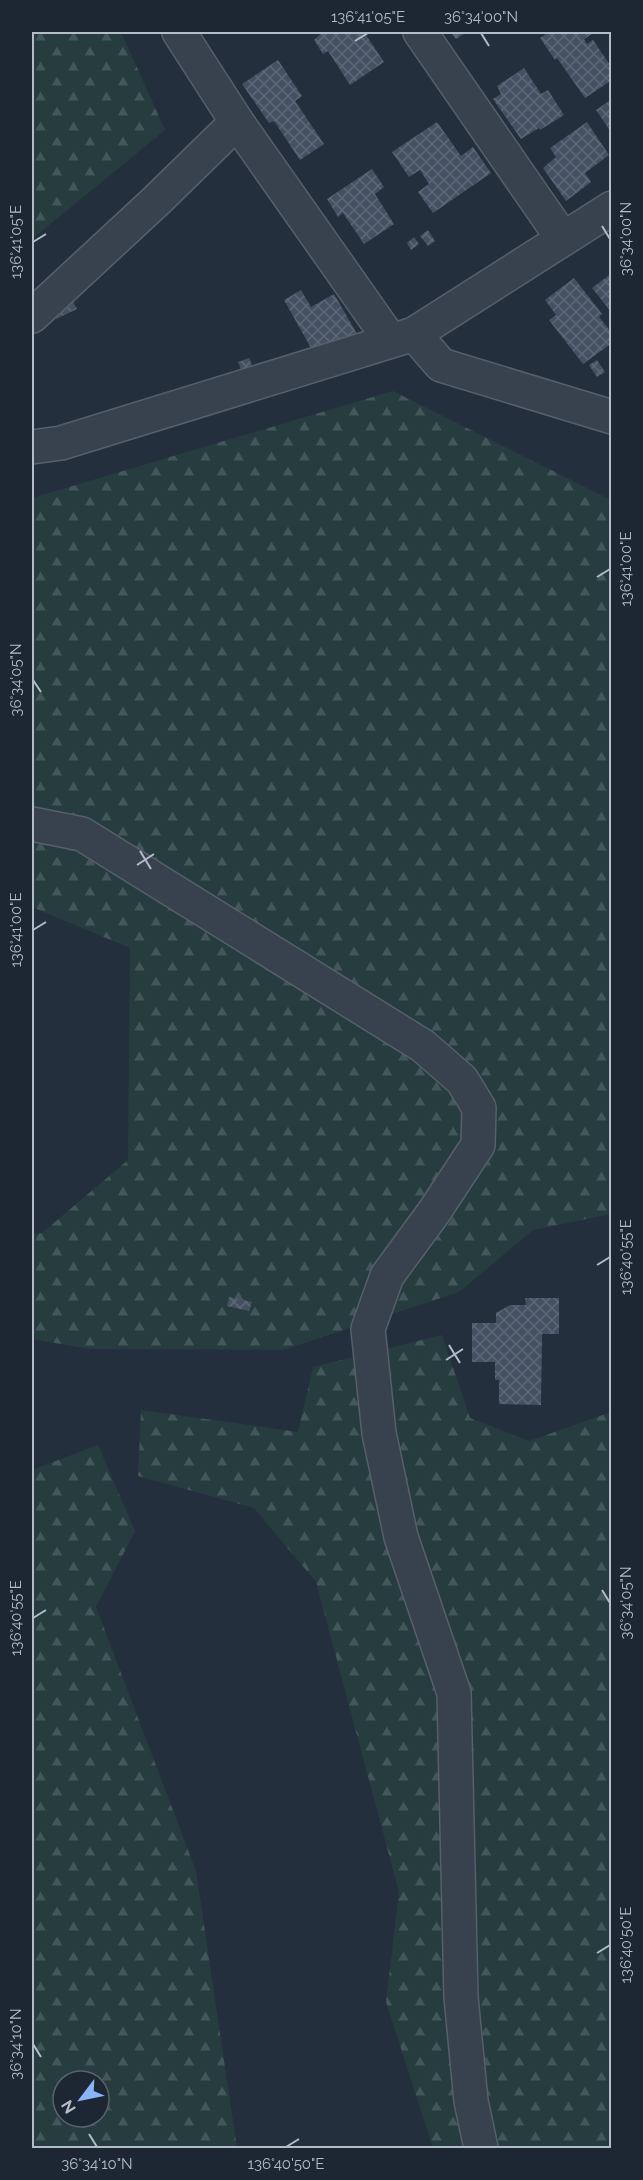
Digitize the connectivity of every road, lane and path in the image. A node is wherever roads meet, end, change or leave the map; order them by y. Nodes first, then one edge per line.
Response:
1 (179, 32) edge
2 (420, 32) edge
3 (237, 122) junction
4 (612, 208) edge
5 (563, 239) junction
6 (32, 316) edge
7 (402, 337) junction
8 (612, 417) edge
9 (32, 447) edge
10 (32, 824) edge
11 (481, 2148) edge

1 - 3 street
2 - 5 street
3 - 6 street
3 - 7 street
4 - 5 street
5 - 7 street
7 - 8 street
7 - 9 street
10 - 11 street

